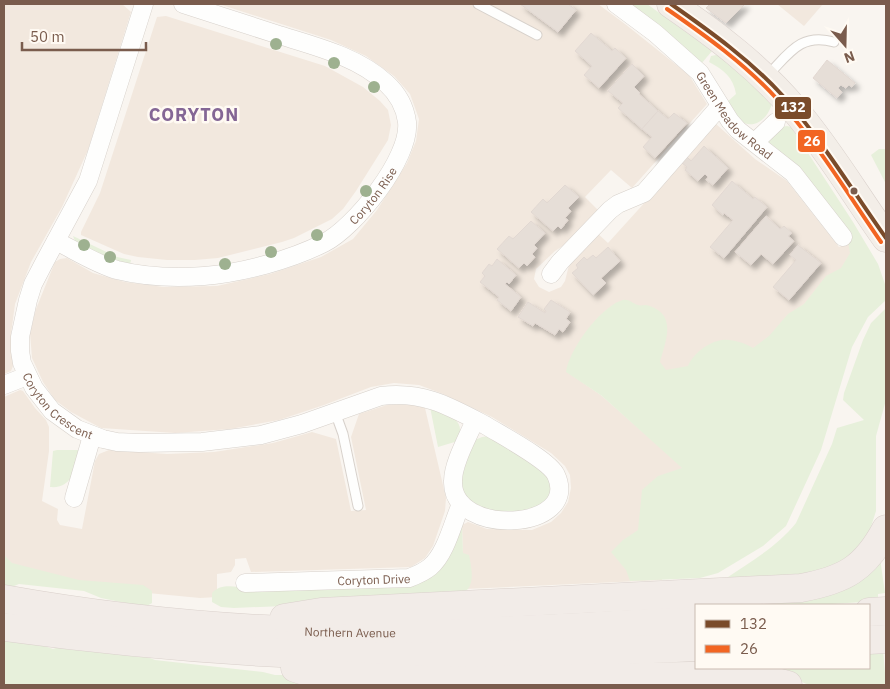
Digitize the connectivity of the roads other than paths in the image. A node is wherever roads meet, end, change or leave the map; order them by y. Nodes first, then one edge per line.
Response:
1 (144, 4) edge
2 (182, 4) edge
3 (478, 4) edge
4 (616, 4) edge
5 (671, 4) edge
6 (537, 35) dead end
7 (834, 42) dead end
8 (766, 78) junction
9 (720, 106) junction
10 (776, 122) dead end
11 (755, 142) junction
12 (843, 237) dead end
13 (886, 238) edge
14 (56, 241) junction
15 (551, 274) dead end
16 (28, 376) junction
17 (4, 385) edge
18 (335, 412) junction
19 (475, 420) junction
20 (92, 436) junction
21 (74, 498) dead end
22 (461, 504) junction
23 (358, 506) dead end
24 (886, 529) edge
25 (245, 583) dead end
26 (4, 599) edge
27 (886, 611) edge
28 (870, 612) edge
29 (695, 620) edge
30 (4, 627) edge
31 (228, 638) junction
32 (886, 639) edge
33 (870, 640) edge
34 (695, 648) edge
35 (788, 685) edge

1 - 14 street, Coryton Crescent
2 - 14 street, Coryton Rise
3 - 6 lane
4 - 9 street, Green Meadow Road
5 - 8 main road
7 - 8 lane
8 - 13 main road
9 - 11 street, Green Meadow Road
9 - 15 street
10 - 11 street
11 - 12 street, Green Meadow Road
14 - 16 street, Coryton Crescent
16 - 17 street
16 - 20 street, Coryton Crescent
18 - 19 street, Coryton Crescent
18 - 20 street, Coryton Crescent
18 - 23 lane
19 - 22 street
19 - 22 street, Coryton Crescent
20 - 21 street
22 - 25 street, Coryton Drive
24 - 31 highway
26 - 31 highway, Northern Avenue
27 - 28 highway
29 - 31 highway, Northern Avenue
30 - 31 highway, Northern Avenue
31 - 34 highway, Northern Avenue
31 - 35 highway
32 - 33 highway

